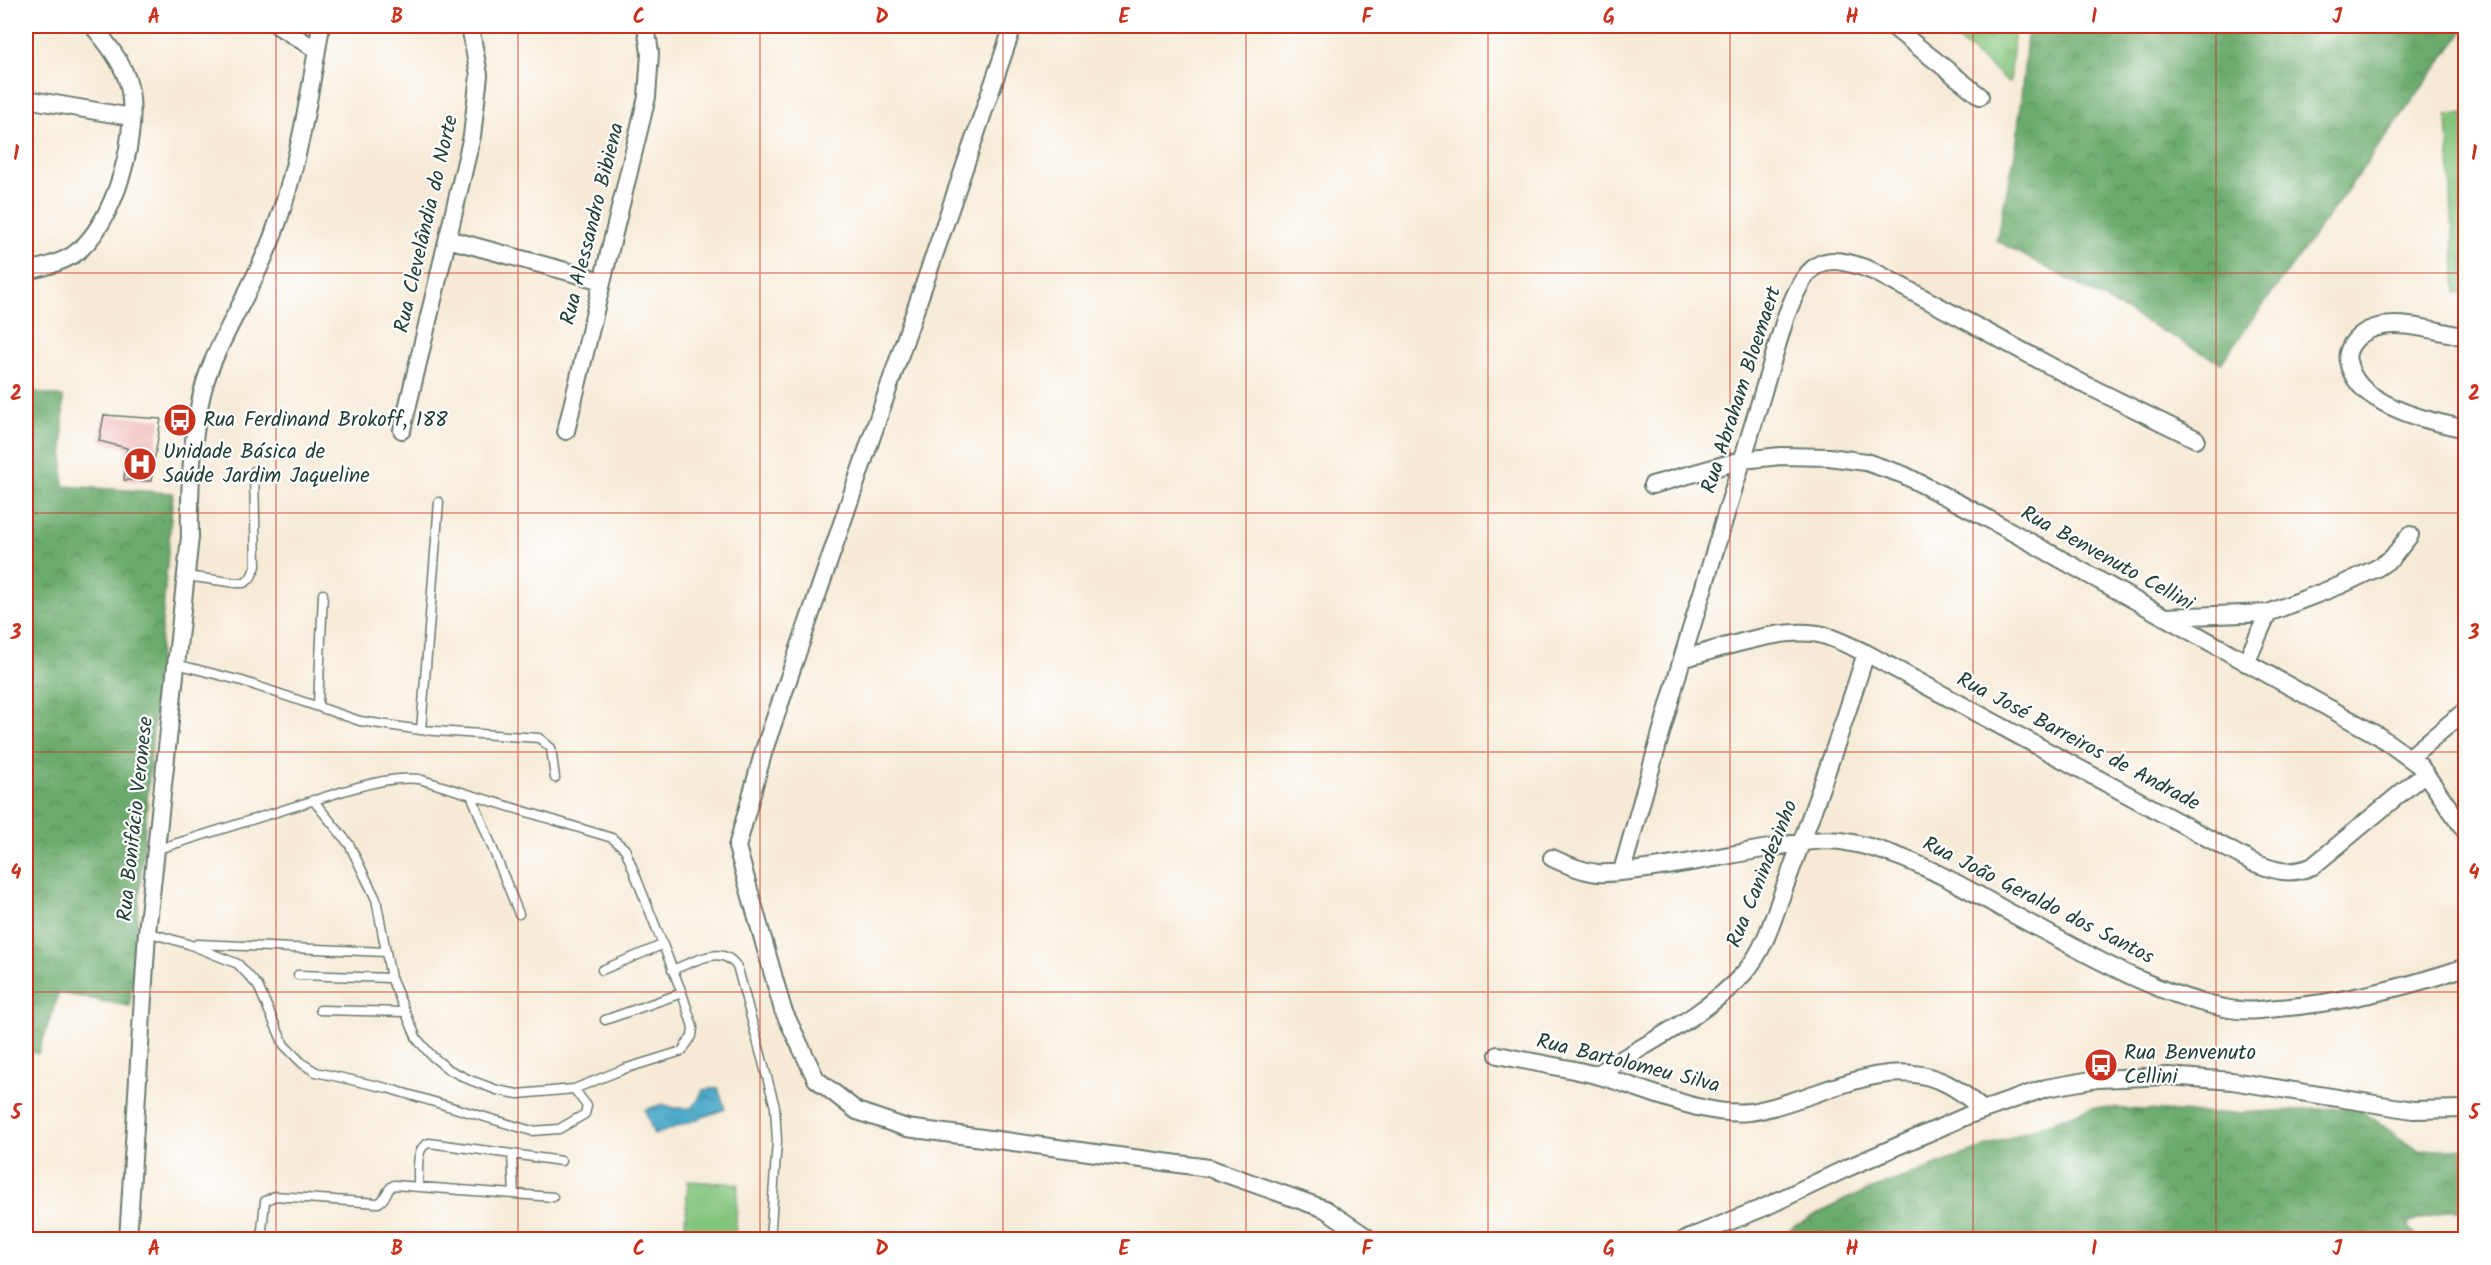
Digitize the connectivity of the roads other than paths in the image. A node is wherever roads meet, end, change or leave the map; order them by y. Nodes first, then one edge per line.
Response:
1 (93, 26) edge
2 (278, 26) edge
3 (321, 26) edge
4 (470, 26) edge
5 (646, 26) edge
6 (1013, 26) edge
7 (1892, 26) edge
8 (317, 50) junction
9 (1980, 96) dead end
10 (26, 99) edge
11 (131, 117) junction
12 (448, 239) junction
13 (26, 271) edge
14 (603, 281) junction
15 (2466, 337) edge
16 (2466, 429) edge
17 (402, 430) dead end
18 (566, 431) dead end
19 (2196, 439) dead end
20 (1742, 460) junction
21 (254, 471) dead end
22 (1652, 485) dead end
23 (439, 502) dead end
24 (2410, 535) dead end
25 (186, 576) junction
26 (323, 594) dead end
27 (2268, 613) junction
28 (2162, 617) junction
29 (1866, 653) junction
30 (1682, 659) junction
31 (2246, 663) junction
32 (176, 664) junction
33 (318, 705) junction
34 (2466, 710) edge
35 (420, 730) junction
36 (2410, 757) junction
37 (2425, 773) junction
38 (555, 778) dead end
39 (472, 797) junction
40 (313, 800) junction
41 (2466, 832) edge
42 (1801, 842) junction
43 (155, 850) junction
44 (1552, 858) dead end
45 (1622, 872) junction
46 (519, 914) dead end
47 (147, 932) junction
48 (188, 944) junction
49 (662, 945) junction
50 (386, 952) junction
51 (2466, 967) edge
52 (602, 970) dead end
53 (672, 970) junction
54 (298, 975) dead end
55 (391, 978) junction
56 (682, 993) junction
57 (320, 1010) dead end
58 (405, 1012) junction
59 (605, 1020) dead end
60 (1498, 1056) dead end
61 (1596, 1076) junction
62 (574, 1089) junction
63 (2466, 1109) edge
64 (1983, 1110) junction
65 (512, 1154) junction
66 (561, 1161) dead end
67 (418, 1187) junction
68 (514, 1194) junction
69 (553, 1197) dead end
70 (128, 1239) edge
71 (261, 1239) edge
72 (770, 1239) edge
73 (1371, 1239) edge
74 (1684, 1239) edge

1 - 11 street
2 - 8 street
3 - 8 street, Rua Bonifácio Veronese
4 - 12 street, Rua Clevelândia do Norte
5 - 14 street, Rua Alessandro Bibiena
6 - 73 street
7 - 9 street
8 - 25 street, Rua Bonifácio Veronese
10 - 11 street
11 - 13 street
12 - 14 street
12 - 17 street, Rua Clevelândia do Norte
14 - 18 street, Rua Alessandro Bibiena
15 - 16 street
19 - 20 street, Rua Abraham Bloemaert
20 - 22 street, Rua Benvenuto Cellini
20 - 28 street, Rua Benvenuto Cellini
20 - 30 street, Rua Abraham Bloemaert
21 - 25 lane
23 - 35 lane
24 - 27 street
25 - 32 street, Rua Bonifácio Veronese
26 - 33 lane
27 - 28 street
27 - 31 street
28 - 31 street, Rua Benvenuto Cellini
29 - 30 street, Rua José Barreiros de Andrade
29 - 37 street, Rua José Barreiros de Andrade
29 - 42 street, Rua Canindezinho
30 - 45 street, Rua Abraham Bloemaert
31 - 36 street, Rua Benvenuto Cellini
32 - 33 lane
32 - 43 street, Rua Bonifácio Veronese
33 - 35 lane
34 - 36 street
35 - 38 lane
36 - 37 street, Rua Benvenuto Cellini
37 - 41 street, Rua Benvenuto Cellini
39 - 40 lane
39 - 46 lane
39 - 49 lane
40 - 43 lane
40 - 50 lane
42 - 45 street, Rua João Geraldo dos Santos
42 - 51 street, Rua João Geraldo dos Santos
42 - 61 street, Rua Canindezinho
43 - 47 street, Rua Bonifácio Veronese
44 - 45 street, Rua João Geraldo dos Santos
47 - 48 lane
47 - 70 street, Rua Bonifácio Veronese
48 - 50 lane
48 - 62 lane
49 - 52 lane
49 - 53 lane
50 - 55 lane
53 - 56 lane
53 - 72 lane
54 - 55 lane
55 - 58 lane
56 - 59 lane
56 - 62 lane
57 - 58 lane
58 - 62 lane
60 - 61 street, Rua Bartolomeu Silva
61 - 64 street, Rua Bartolomeu Silva
63 - 64 street
64 - 74 street
65 - 66 lane
65 - 67 lane
65 - 68 lane
67 - 68 lane
67 - 71 lane
68 - 69 lane

